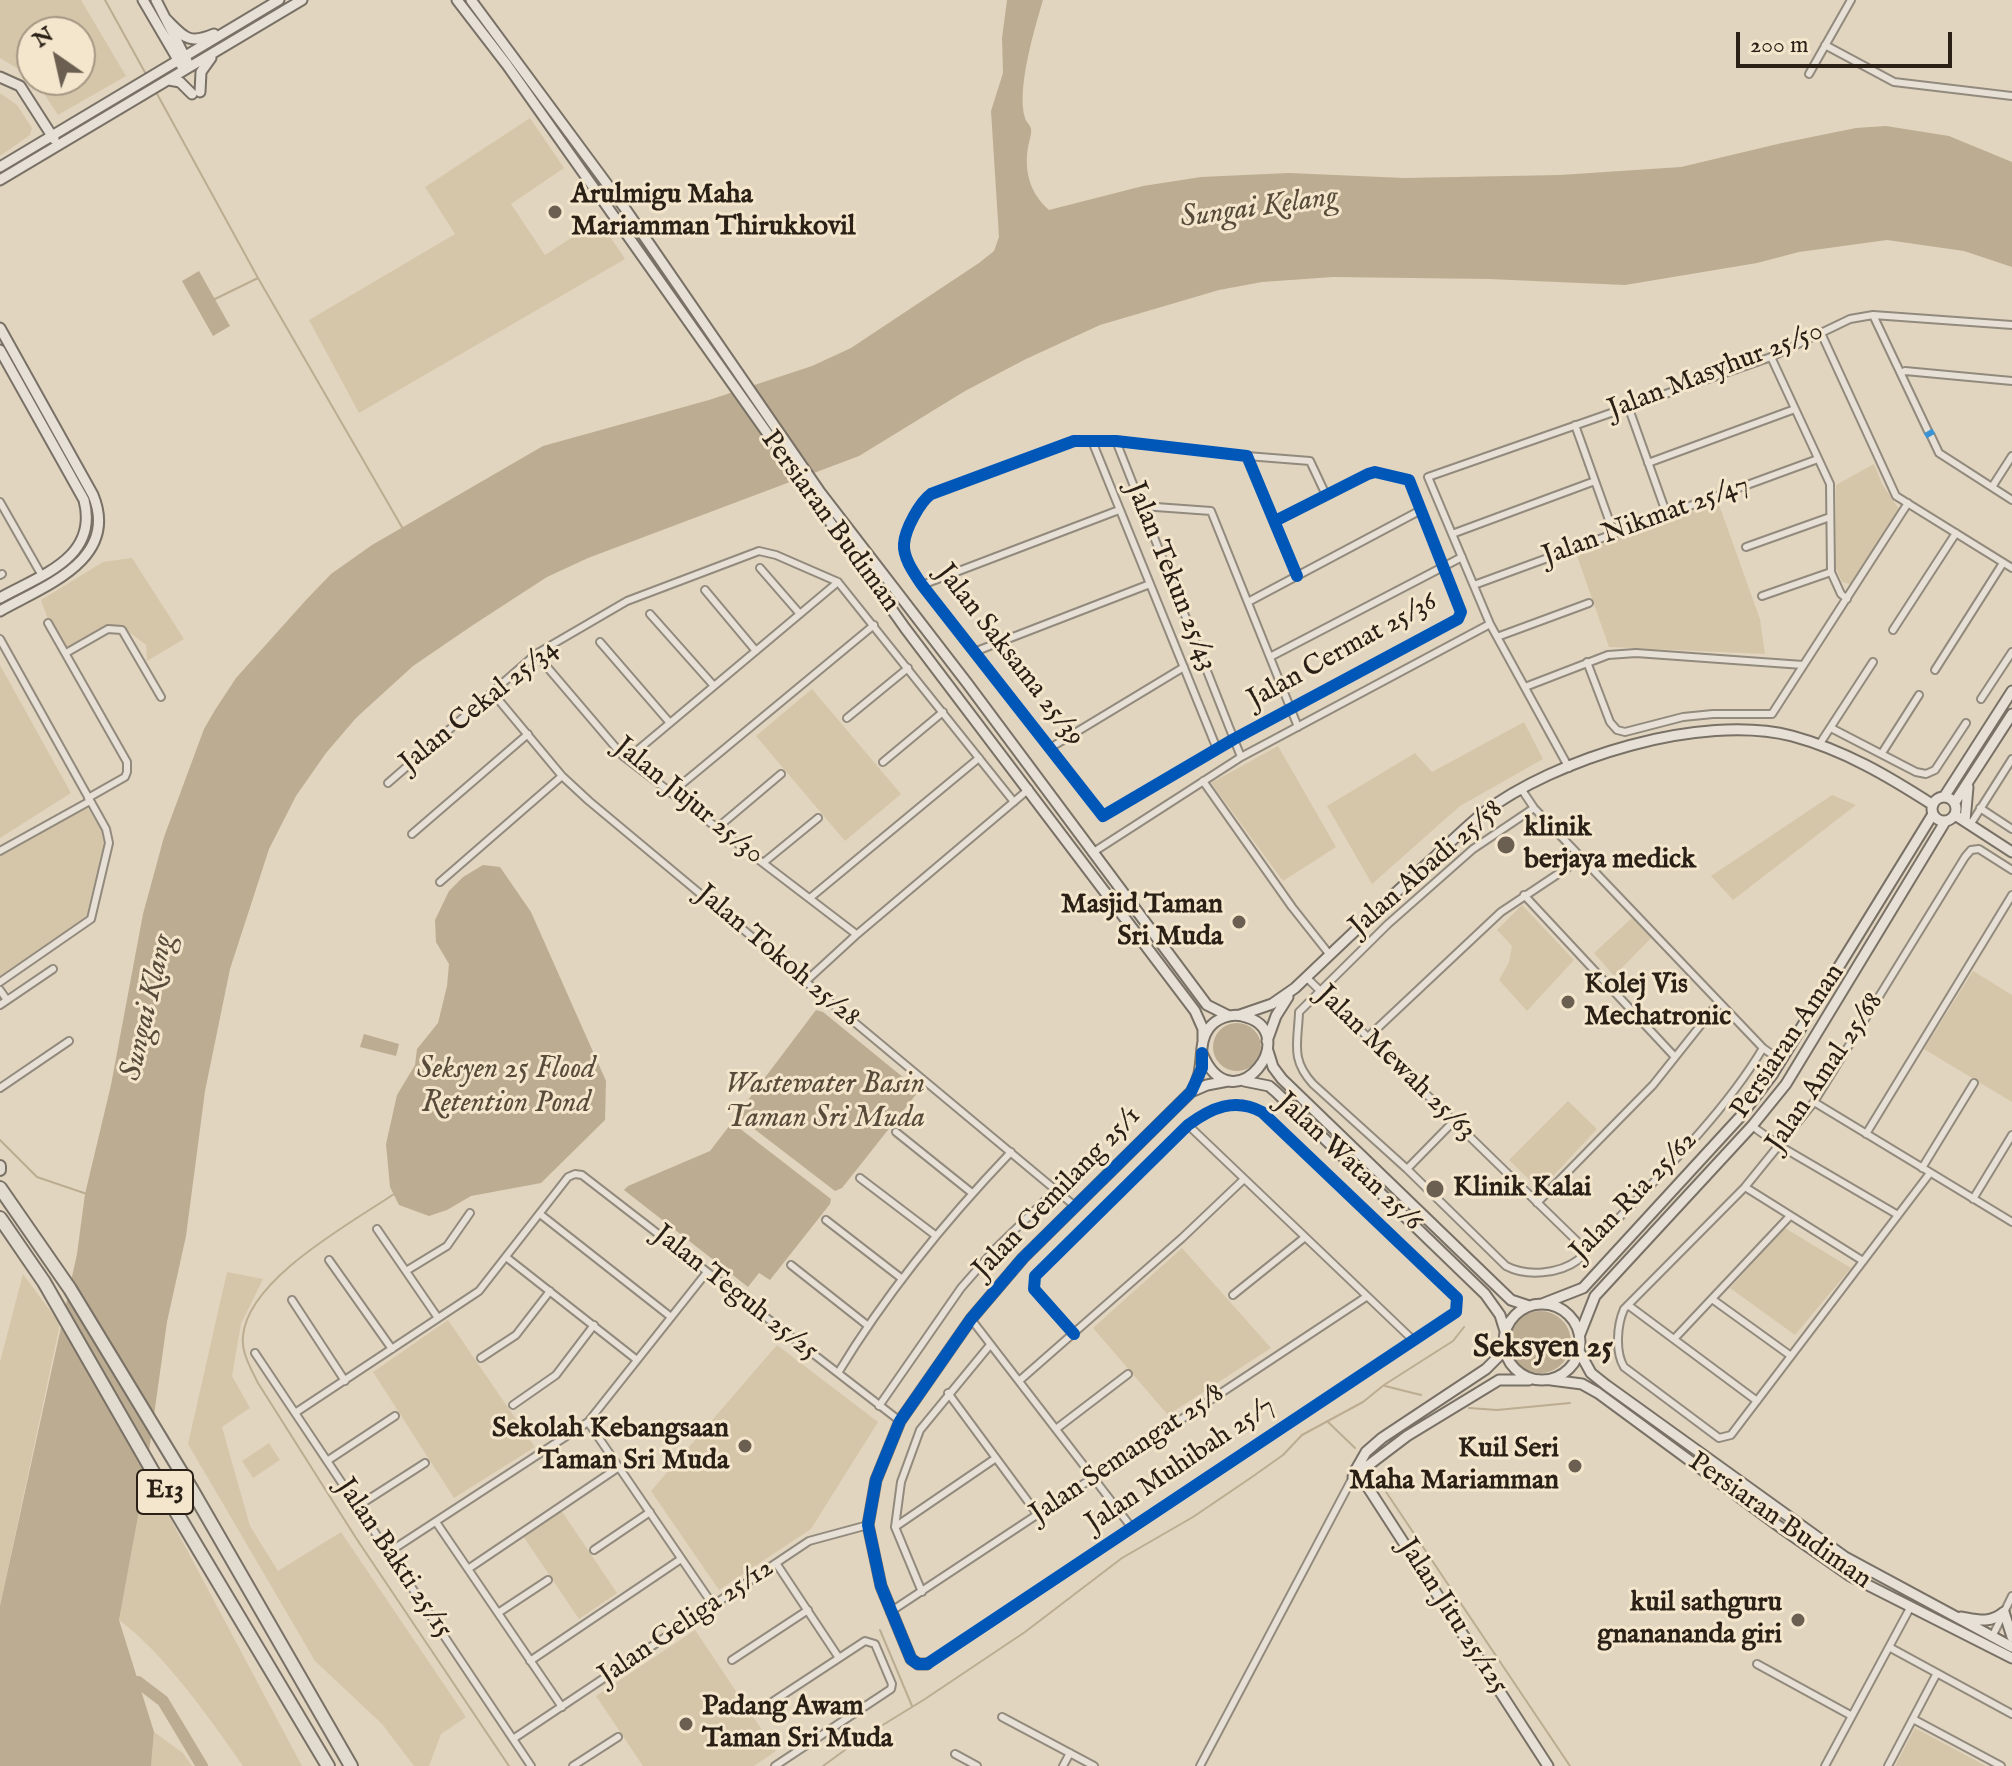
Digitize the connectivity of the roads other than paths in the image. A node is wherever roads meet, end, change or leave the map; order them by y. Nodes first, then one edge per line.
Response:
1 (143, 0) edge
2 (156, 0) edge
3 (279, 0) edge
4 (302, 0) edge
5 (457, 0) edge
6 (471, 0) edge
7 (1851, 0) edge
8 (253, 15) junction
9 (166, 19) junction
10 (157, 24) junction
11 (1825, 45) junction
12 (215, 53) junction
13 (181, 58) junction
14 (188, 69) junction
15 (156, 74) junction
16 (1809, 74) dead end
17 (0, 77) edge
18 (166, 82) junction
19 (2012, 96) edge
20 (52, 135) junction
21 (58, 145) junction
22 (0, 167) edge
23 (0, 180) edge
24 (1873, 315) junction
25 (2012, 325) edge
26 (0, 328) edge
27 (1821, 333) junction
28 (0, 350) edge
29 (1771, 357) junction
30 (724, 364) junction
31 (1901, 373) junction
32 (2012, 381) edge
33 (1628, 406) junction
34 (1795, 409) junction
35 (1575, 425) junction
36 (1092, 441) junction
37 (1116, 441) junction
38 (1247, 456) junction
39 (2012, 456) edge
40 (1818, 459) junction
41 (1648, 463) junction
42 (1595, 481) junction
43 (1992, 487) junction
44 (815, 495) junction
45 (1326, 495) junction
46 (2012, 500) edge
47 (0, 502) edge
48 (1908, 503) junction
49 (1142, 506) junction
50 (1119, 510) junction
51 (1421, 510) junction
52 (1667, 515) junction
53 (1830, 517) junction
54 (1275, 521) junction
55 (1956, 533) junction
56 (1452, 534) junction
57 (1614, 534) junction
58 (1746, 547) dead end
59 (1462, 557) junction
60 (2003, 563) junction
61 (1443, 565) junction
62 (760, 568) dead end
63 (2012, 568) edge
64 (1831, 572) junction
65 (41, 574) junction
66 (1297, 576) junction
67 (838, 582) junction
68 (1150, 584) junction
69 (922, 585) junction
70 (1474, 585) junction
71 (705, 590) dead end
72 (1762, 596) dead end
73 (0, 598) edge
74 (1847, 599) junction
75 (1248, 602) junction
76 (1589, 603) dead end
77 (0, 611) edge
78 (650, 614) dead end
79 (800, 614) junction
80 (48, 623) dead end
81 (1490, 624) junction
82 (874, 625) junction
83 (1893, 630) dead end
84 (1497, 637) junction
85 (0, 639) edge
86 (600, 642) dead end
87 (756, 651) junction
88 (974, 652) junction
89 (2012, 652) edge
90 (66, 653) junction
91 (536, 654) junction
92 (1270, 657) junction
93 (1587, 662) junction
94 (1873, 662) dead end
95 (1804, 665) junction
96 (1184, 667) junction
97 (908, 668) junction
98 (1935, 670) dead end
99 (714, 686) junction
100 (1525, 687) junction
101 (2012, 691) edge
102 (492, 692) junction
103 (1919, 695) dead end
104 (161, 697) dead end
105 (1981, 699) dead end
106 (1291, 710) junction
107 (943, 712) junction
108 (2012, 714) edge
109 (847, 718) dead end
110 (670, 723) junction
111 (1966, 723) dead end
112 (1298, 727) junction
113 (1831, 728) junction
114 (528, 734) junction
115 (1234, 739) junction
116 (1819, 745) junction
117 (1050, 748) junction
118 (1217, 749) junction
119 (1882, 753) junction
120 (1241, 757) junction
121 (979, 758) junction
122 (627, 759) junction
123 (2012, 759) edge
124 (883, 762) dead end
125 (1569, 768) junction
126 (781, 774) dead end
127 (562, 776) junction
128 (1969, 780) junction
129 (1203, 781) junction
130 (388, 783) dead end
131 (1029, 789) junction
132 (1522, 790) junction
133 (671, 793) junction
134 (1944, 797) junction
135 (1923, 798) junction
136 (89, 799) junction
137 (1014, 802) junction
138 (1955, 802) junction
139 (1534, 808) junction
140 (1980, 808) junction
141 (1933, 810) junction
142 (1955, 815) junction
143 (818, 818) dead end
144 (1945, 822) junction
145 (1967, 823) junction
146 (1926, 827) junction
147 (717, 828) junction
148 (2012, 829) edge
149 (412, 834) dead end
150 (0, 851) edge
151 (2012, 852) edge
152 (1092, 853) junction
153 (1582, 858) junction
154 (1907, 861) junction
155 (763, 863) junction
156 (1919, 866) junction
157 (2012, 870) edge
158 (1410, 880) junction
159 (440, 882) dead end
160 (1423, 893) junction
161 (1524, 895) junction
162 (2012, 895) edge
163 (810, 898) junction
164 (856, 934) junction
165 (1330, 955) junction
166 (53, 969) dead end
167 (1306, 977) junction
168 (806, 981) junction
169 (0, 982) edge
170 (1295, 988) junction
171 (0, 990) edge
172 (1320, 991) junction
173 (7, 1000) junction
174 (1719, 1002) junction
175 (0, 1005) edge
176 (1234, 1016) junction
177 (1368, 1037) junction
178 (1203, 1040) junction
179 (69, 1041) dead end
180 (1268, 1046) junction
181 (1763, 1048) junction
182 (1202, 1053) junction
183 (1675, 1057) junction
184 (1781, 1061) junction
185 (1235, 1081) junction
186 (1974, 1083) dead end
187 (0, 1088) edge
188 (1191, 1092) junction
189 (1814, 1102) junction
190 (1454, 1121) junction
191 (1188, 1125) junction
192 (1752, 1126) junction
193 (896, 1132) dead end
194 (1866, 1134) junction
195 (2012, 1135) edge
196 (1780, 1146) junction
197 (1011, 1152) junction
198 (1922, 1168) junction
199 (1407, 1169) junction
200 (1930, 1173) junction
201 (860, 1178) dead end
202 (1243, 1180) junction
203 (1745, 1187) junction
204 (0, 1188) edge
205 (1056, 1190) junction
206 (972, 1193) junction
207 (1973, 1199) junction
208 (1537, 1203) junction
209 (1076, 1207) junction
210 (470, 1213) dead end
211 (540, 1214) junction
212 (1898, 1215) junction
213 (1790, 1216) junction
214 (0, 1218) edge
215 (826, 1220) dead end
216 (2012, 1222) edge
217 (377, 1229) dead end
218 (935, 1235) junction
219 (1304, 1238) junction
220 (1587, 1251) junction
221 (506, 1257) junction
222 (329, 1260) dead end
223 (1863, 1261) junction
224 (791, 1265) dead end
225 (406, 1271) junction
226 (707, 1272) junction
227 (901, 1278) junction
228 (550, 1291) junction
229 (1233, 1295) dead end
230 (1366, 1297) junction
231 (1712, 1299) junction
232 (292, 1300) dead end
233 (1542, 1304) junction
234 (1458, 1305) joint
235 (1628, 1305) junction
236 (1529, 1306) junction
237 (671, 1317) junction
238 (438, 1318) junction
239 (971, 1319) junction
240 (594, 1325) junction
241 (867, 1325) junction
242 (1505, 1331) junction
243 (1074, 1334) junction
244 (1580, 1334) junction
245 (1674, 1339) junction
246 (1413, 1340) junction
247 (990, 1345) junction
248 (1504, 1345) junction
249 (392, 1349) junction
250 (255, 1353) dead end
251 (1580, 1353) junction
252 (1791, 1356) junction
253 (481, 1358) dead end
254 (637, 1360) junction
255 (838, 1373) junction
256 (1128, 1374) dead end
257 (1533, 1380) junction
258 (1551, 1380) junction
259 (345, 1381) junction
260 (1019, 1381) junction
261 (948, 1393) junction
262 (1757, 1401) junction
263 (513, 1405) dead end
264 (879, 1406) junction
265 (295, 1413) junction
266 (395, 1416) dead end
267 (900, 1421) junction
268 (588, 1422) junction
269 (1056, 1429) junction
270 (996, 1458) junction
271 (327, 1461) junction
272 (425, 1463) dead end
273 (619, 1467) junction
274 (1356, 1473) junction
275 (1094, 1479) junction
276 (358, 1506) junction
277 (650, 1512) junction
278 (1038, 1515) junction
279 (436, 1522) junction
280 (868, 1525) junction
281 (895, 1527) junction
282 (1132, 1528) junction
283 (594, 1550) dead end
284 (389, 1552) junction
285 (1845, 1557) junction
286 (681, 1559) junction
287 (776, 1563) junction
288 (468, 1569) junction
289 (548, 1580) dead end
290 (922, 1592) junction
291 (2012, 1596) edge
292 (713, 1605) junction
293 (1910, 1608) junction
294 (808, 1610) junction
295 (890, 1612) junction
296 (2004, 1612) junction
297 (498, 1613) junction
298 (1950, 1615) junction
299 (1992, 1637) junction
300 (2012, 1637) edge
301 (1889, 1647) junction
302 (2012, 1647) edge
303 (2012, 1657) edge
304 (839, 1658) junction
305 (732, 1660) dead end
306 (530, 1661) junction
307 (927, 1664) joint
308 (1757, 1664) dead end
309 (1937, 1673) junction
310 (562, 1707) junction
311 (763, 1708) dead end
312 (2012, 1714) edge
313 (1852, 1716) junction
314 (1002, 1717) dead end
315 (1913, 1719) junction
316 (618, 1737) dead end
317 (513, 1739) junction
318 (1070, 1753) junction
319 (955, 1754) dead end
320 (328, 1766) edge
321 (351, 1766) edge
322 (531, 1766) edge
323 (573, 1766) edge
324 (775, 1766) edge
325 (977, 1766) edge
326 (1063, 1766) edge
327 (1094, 1766) edge
328 (1200, 1766) edge
329 (1548, 1766) edge
330 (1825, 1766) edge
331 (1888, 1766) edge
332 (2001, 1766) edge

1 - 10 main road
2 - 9 main road
3 - 8 main road
4 - 12 main road
5 - 30 main road, Persiaran Budiman
6 - 30 main road, Persiaran Budiman
7 - 11 street
8 - 9 main road
8 - 13 main road
9 - 13 main road
10 - 13 main road
10 - 15 main road
11 - 16 street
11 - 19 street
12 - 14 main road
12 - 18 main road
13 - 14 main road
13 - 15 main road
14 - 18 main road
15 - 20 main road
17 - 20 main road
18 - 21 main road
20 - 21 main road
20 - 22 main road
21 - 23 main road
24 - 25 street, Jalan Masyhur 25/50
24 - 27 street, Jalan Masyhur 25/50
24 - 31 street
26 - 77 main road
27 - 29 street, Jalan Masyhur 25/50
27 - 48 street
28 - 65 main road
29 - 33 street, Jalan Masyhur 25/50
29 - 34 street
30 - 44 main road, Persiaran Budiman
31 - 32 street
31 - 43 street
33 - 35 street, Jalan Masyhur 25/50
33 - 41 street
34 - 40 street
34 - 41 street
35 - 42 street
35 - 56 street, Jalan Masyhur 25/50
36 - 37 street, Jalan Saksama 25/39
36 - 50 street, Jalan Tekun 25/43
36 - 69 street, Jalan Saksama 25/39
37 - 38 street, Jalan Saksama 25/39
37 - 49 street, Jalan Tekun 25/43
38 - 45 street, Jalan Saksama 25/39
38 - 54 street
39 - 43 street
40 - 52 street, Jalan Nikmat 25/47
40 - 53 street
41 - 52 street
42 - 56 street
42 - 57 street
43 - 46 street
44 - 131 main road, Persiaran Budiman
44 - 152 main road, Persiaran Budiman
45 - 51 street, Jalan Cermat 25/36
45 - 54 street
47 - 65 street
48 - 55 street
48 - 74 street
49 - 75 street
49 - 115 street, Jalan Tekun 25/43
50 - 68 street, Jalan Tekun 25/43
50 - 69 street
51 - 61 street, Jalan Cermat 25/36
51 - 66 street
52 - 57 street, Jalan Nikmat 25/47
53 - 58 street
53 - 64 street
54 - 66 street
55 - 60 street
55 - 83 street
56 - 59 street
57 - 70 street, Jalan Nikmat 25/47
59 - 61 street
59 - 70 street
60 - 63 street
60 - 98 street
61 - 92 street
61 - 106 street, Jalan Cermat 25/36
62 - 79 street
64 - 72 street
64 - 74 street
65 - 73 main road
66 - 75 street
67 - 79 street
67 - 82 street
67 - 91 street, Jalan Cekal 25/34
68 - 88 street
68 - 96 street, Jalan Tekun 25/43
69 - 88 street, Jalan Saksama 25/39
70 - 81 street
71 - 87 street
74 - 95 street
75 - 92 street
76 - 84 street
78 - 99 street
79 - 87 street
80 - 90 street
81 - 84 street
81 - 112 street, Jalan Cermat 25/36
82 - 97 street
82 - 133 street
84 - 100 street
85 - 136 street
86 - 110 street
87 - 99 street
88 - 117 street, Jalan Saksama 25/39
89 - 105 street
90 - 104 street
90 - 136 street
91 - 102 street, Jalan Cekal 25/34
91 - 122 street, Jalan Jujur 25/30
92 - 106 street
93 - 95 street
93 - 95 street
93 - 100 street
94 - 113 street
96 - 117 street
96 - 118 street, Jalan Tekun 25/43
97 - 107 street
97 - 109 street
99 - 110 street
100 - 125 street
101 - 134 main road
102 - 114 street, Jalan Tokoh 25/28
102 - 130 street, Jalan Cekal 25/34
103 - 119 street
106 - 112 street
106 - 115 street, Jalan Cermat 25/36
107 - 121 street
107 - 124 street
108 - 128 main road
110 - 122 street
111 - 119 street
112 - 120 street, Jalan Cermat 25/36
113 - 116 street
113 - 119 street
114 - 127 street, Jalan Tokoh 25/28
114 - 149 street
115 - 118 street, Jalan Saksama 25/39
115 - 120 street, Jalan Tekun 25/43
116 - 125 main road, Jalan Abadi 25/58
116 - 135 main road, Jalan Abadi 25/58
117 - 118 street, Jalan Saksama 25/39
120 - 129 street, Jalan Cermat 25/36
121 - 137 street
121 - 163 street
122 - 133 street, Jalan Jujur 25/30
123 - 140 street
125 - 132 main road, Jalan Abadi 25/58
126 - 147 street
127 - 159 street
127 - 168 street, Jalan Tokoh 25/28
128 - 138 main road
128 - 145 main road
129 - 152 street, Jalan Cermat 25/36
129 - 165 street, Jalan Abadi 25/58
131 - 137 street
131 - 178 main road, Persiaran Budiman
132 - 139 street
132 - 158 main road, Jalan Abadi 25/58
133 - 147 street, Jalan Jujur 25/30
134 - 138 main road
134 - 141 main road
135 - 141 main road, Jalan Abadi 25/58
135 - 146 main road
136 - 150 street
136 - 169 street
137 - 164 street
138 - 142 main road
139 - 153 street
139 - 160 street, Jalan Ria 25/62
140 - 145 street
140 - 148 street
141 - 144 main road
141 - 146 main road, Persiaran Aman
142 - 144 main road
142 - 145 main road
143 - 155 street
144 - 156 main road, Persiaran Aman
145 - 151 main road
146 - 154 main road, Persiaran Aman
147 - 155 street, Jalan Jujur 25/30
152 - 176 main road, Persiaran Budiman
153 - 161 street
153 - 174 street
154 - 156 main road
154 - 184 main road, Persiaran Aman
155 - 163 street, Jalan Jujur 25/30
156 - 192 main road, Persiaran Aman
157 - 189 street, Jalan Amal 25/68
158 - 160 street
158 - 165 main road, Jalan Abadi 25/58
160 - 172 street, Jalan Ria 25/62
161 - 177 street
161 - 183 street
162 - 194 street
163 - 164 street, Jalan Jujur 25/30
164 - 168 street
165 - 167 main road, Jalan Abadi 25/58
166 - 173 street
167 - 170 main road, Jalan Abadi 25/58
167 - 172 street, Jalan Mewah 25/63
168 - 197 street, Jalan Tokoh 25/28
170 - 176 main road, Jalan Abadi 25/58
170 - 180 main road, Jalan Abadi 25/58
171 - 173 street
172 - 177 street, Jalan Mewah 25/63
172 - 199 street, Jalan Ria 25/62
173 - 175 street
174 - 181 street
174 - 183 street
176 - 178 main road
176 - 180 main road
177 - 190 street, Jalan Mewah 25/63
178 - 182 main road
179 - 187 street
180 - 185 main road
180 - 236 main road
181 - 184 street
181 - 220 street, Jalan Ria 25/62
182 - 185 main road
182 - 188 main road, Jalan Gemilang 25/1
183 - 208 street
184 - 233 main road, Persiaran Aman
185 - 188 main road, Jalan Gemilang 25/1
185 - 242 main road
186 - 198 street
188 - 209 main road, Jalan Gemilang 25/1
189 - 194 street
189 - 196 street, Jalan Amal 25/68
190 - 199 street
190 - 208 street, Jalan Mewah 25/63
191 - 202 street
191 - 234 street, Jalan Watan 25/6
191 - 243 street, Jalan Watan 25/6
192 - 196 street
192 - 244 main road, Persiaran Aman
193 - 206 street
194 - 198 street
195 - 207 street
196 - 203 street, Jalan Amal 25/68
196 - 212 street
197 - 205 street, Jalan Tokoh 25/28
197 - 206 street
198 - 200 street
199 - 220 street, Jalan Ria 25/62
200 - 207 street
200 - 212 street
201 - 218 street
202 - 219 street
202 - 243 street
203 - 213 street
203 - 235 street, Jalan Amal 25/68
204 - 321 highway, E13
205 - 209 street, Jalan Tokoh 25/28
205 - 264 street
206 - 218 street
207 - 216 street
208 - 220 street, Jalan Mewah 25/63
209 - 239 main road, Jalan Gemilang 25/1
210 - 225 street
211 - 221 street
211 - 226 street, Jalan Teguh 25/25
211 - 237 street
212 - 223 street
213 - 223 street
213 - 231 street
214 - 320 highway, E13
215 - 227 street
217 - 225 street
218 - 227 street
219 - 229 street
219 - 230 street
221 - 228 street
221 - 238 street
222 - 249 street
223 - 252 street
224 - 241 street
225 - 238 street
226 - 237 street
226 - 255 street, Jalan Teguh 25/25
227 - 241 street
228 - 240 street
228 - 253 street
230 - 246 street
230 - 275 street, Jalan Semangat 25/8
231 - 245 street
231 - 252 street
232 - 259 street
233 - 236 main road
233 - 244 main road
234 - 246 street, Jalan Muhibah 25/7
235 - 245 street
235 - 262 street
236 - 242 main road
237 - 254 street
238 - 249 street
239 - 247 street
239 - 267 main road, Jalan Gemilang 25/1
240 - 254 street
240 - 263 street
241 - 255 street
242 - 248 main road
243 - 260 street
244 - 251 main road
245 - 262 street
246 - 282 street, Jalan Muhibah 25/7
247 - 260 street
247 - 261 street
248 - 257 main road
248 - 274 main road
249 - 259 street
250 - 265 street, Jalan Bakti 25/15
251 - 258 main road
251 - 285 main road, Persiaran Budiman
252 - 262 street
254 - 268 street
255 - 264 street, Jalan Teguh 25/25
256 - 269 street
257 - 258 main road
257 - 274 main road
258 - 293 main road, Persiaran Budiman
259 - 265 street
260 - 269 street
261 - 270 street
261 - 281 street
264 - 267 street, Jalan Teguh 25/25
265 - 271 street, Jalan Bakti 25/15
266 - 271 street
267 - 280 main road, Jalan Gemilang 25/1
268 - 273 street
268 - 279 street
269 - 275 street
270 - 278 street
270 - 281 street
271 - 276 street, Jalan Bakti 25/15
272 - 276 street
273 - 277 street
273 - 288 street
274 - 328 street
274 - 329 main road, Jalan Jitu 25/125
275 - 278 street, Jalan Semangat 25/8
275 - 282 street
276 - 284 street, Jalan Bakti 25/15
277 - 283 street
277 - 286 street
278 - 290 street, Jalan Semangat 25/8
279 - 284 street
279 - 288 street
280 - 287 street, Jalan Geliga 25/12
280 - 295 main road, Jalan Gemilang 25/1
281 - 290 street
282 - 307 street, Jalan Muhibah 25/7
284 - 317 street, Jalan Bakti 25/15
285 - 293 main road
285 - 298 main road, Persiaran Budiman
286 - 292 street
286 - 306 street
287 - 292 street, Jalan Geliga 25/12
287 - 294 street
288 - 297 street
289 - 297 street
290 - 295 street, Jalan Semangat 25/8
291 - 296 street
292 - 310 street, Jalan Geliga 25/12
293 - 301 street
293 - 303 main road, Persiaran Budiman
294 - 304 street
294 - 305 street
295 - 307 main road, Jalan Gemilang 25/1
296 - 298 main road
296 - 299 street
296 - 300 main road
297 - 306 street
298 - 299 main road, Persiaran Budiman
299 - 302 main road, Persiaran Budiman
299 - 303 main road
301 - 309 street
301 - 313 street
304 - 311 street
304 - 324 street
306 - 310 street
308 - 313 street
309 - 312 street
309 - 315 street
310 - 317 street, Jalan Geliga 25/12
313 - 330 street
314 - 318 street
315 - 331 street
315 - 332 street
316 - 323 street
317 - 322 street, Jalan Bakti 25/15
318 - 326 street
318 - 327 street
319 - 325 street

